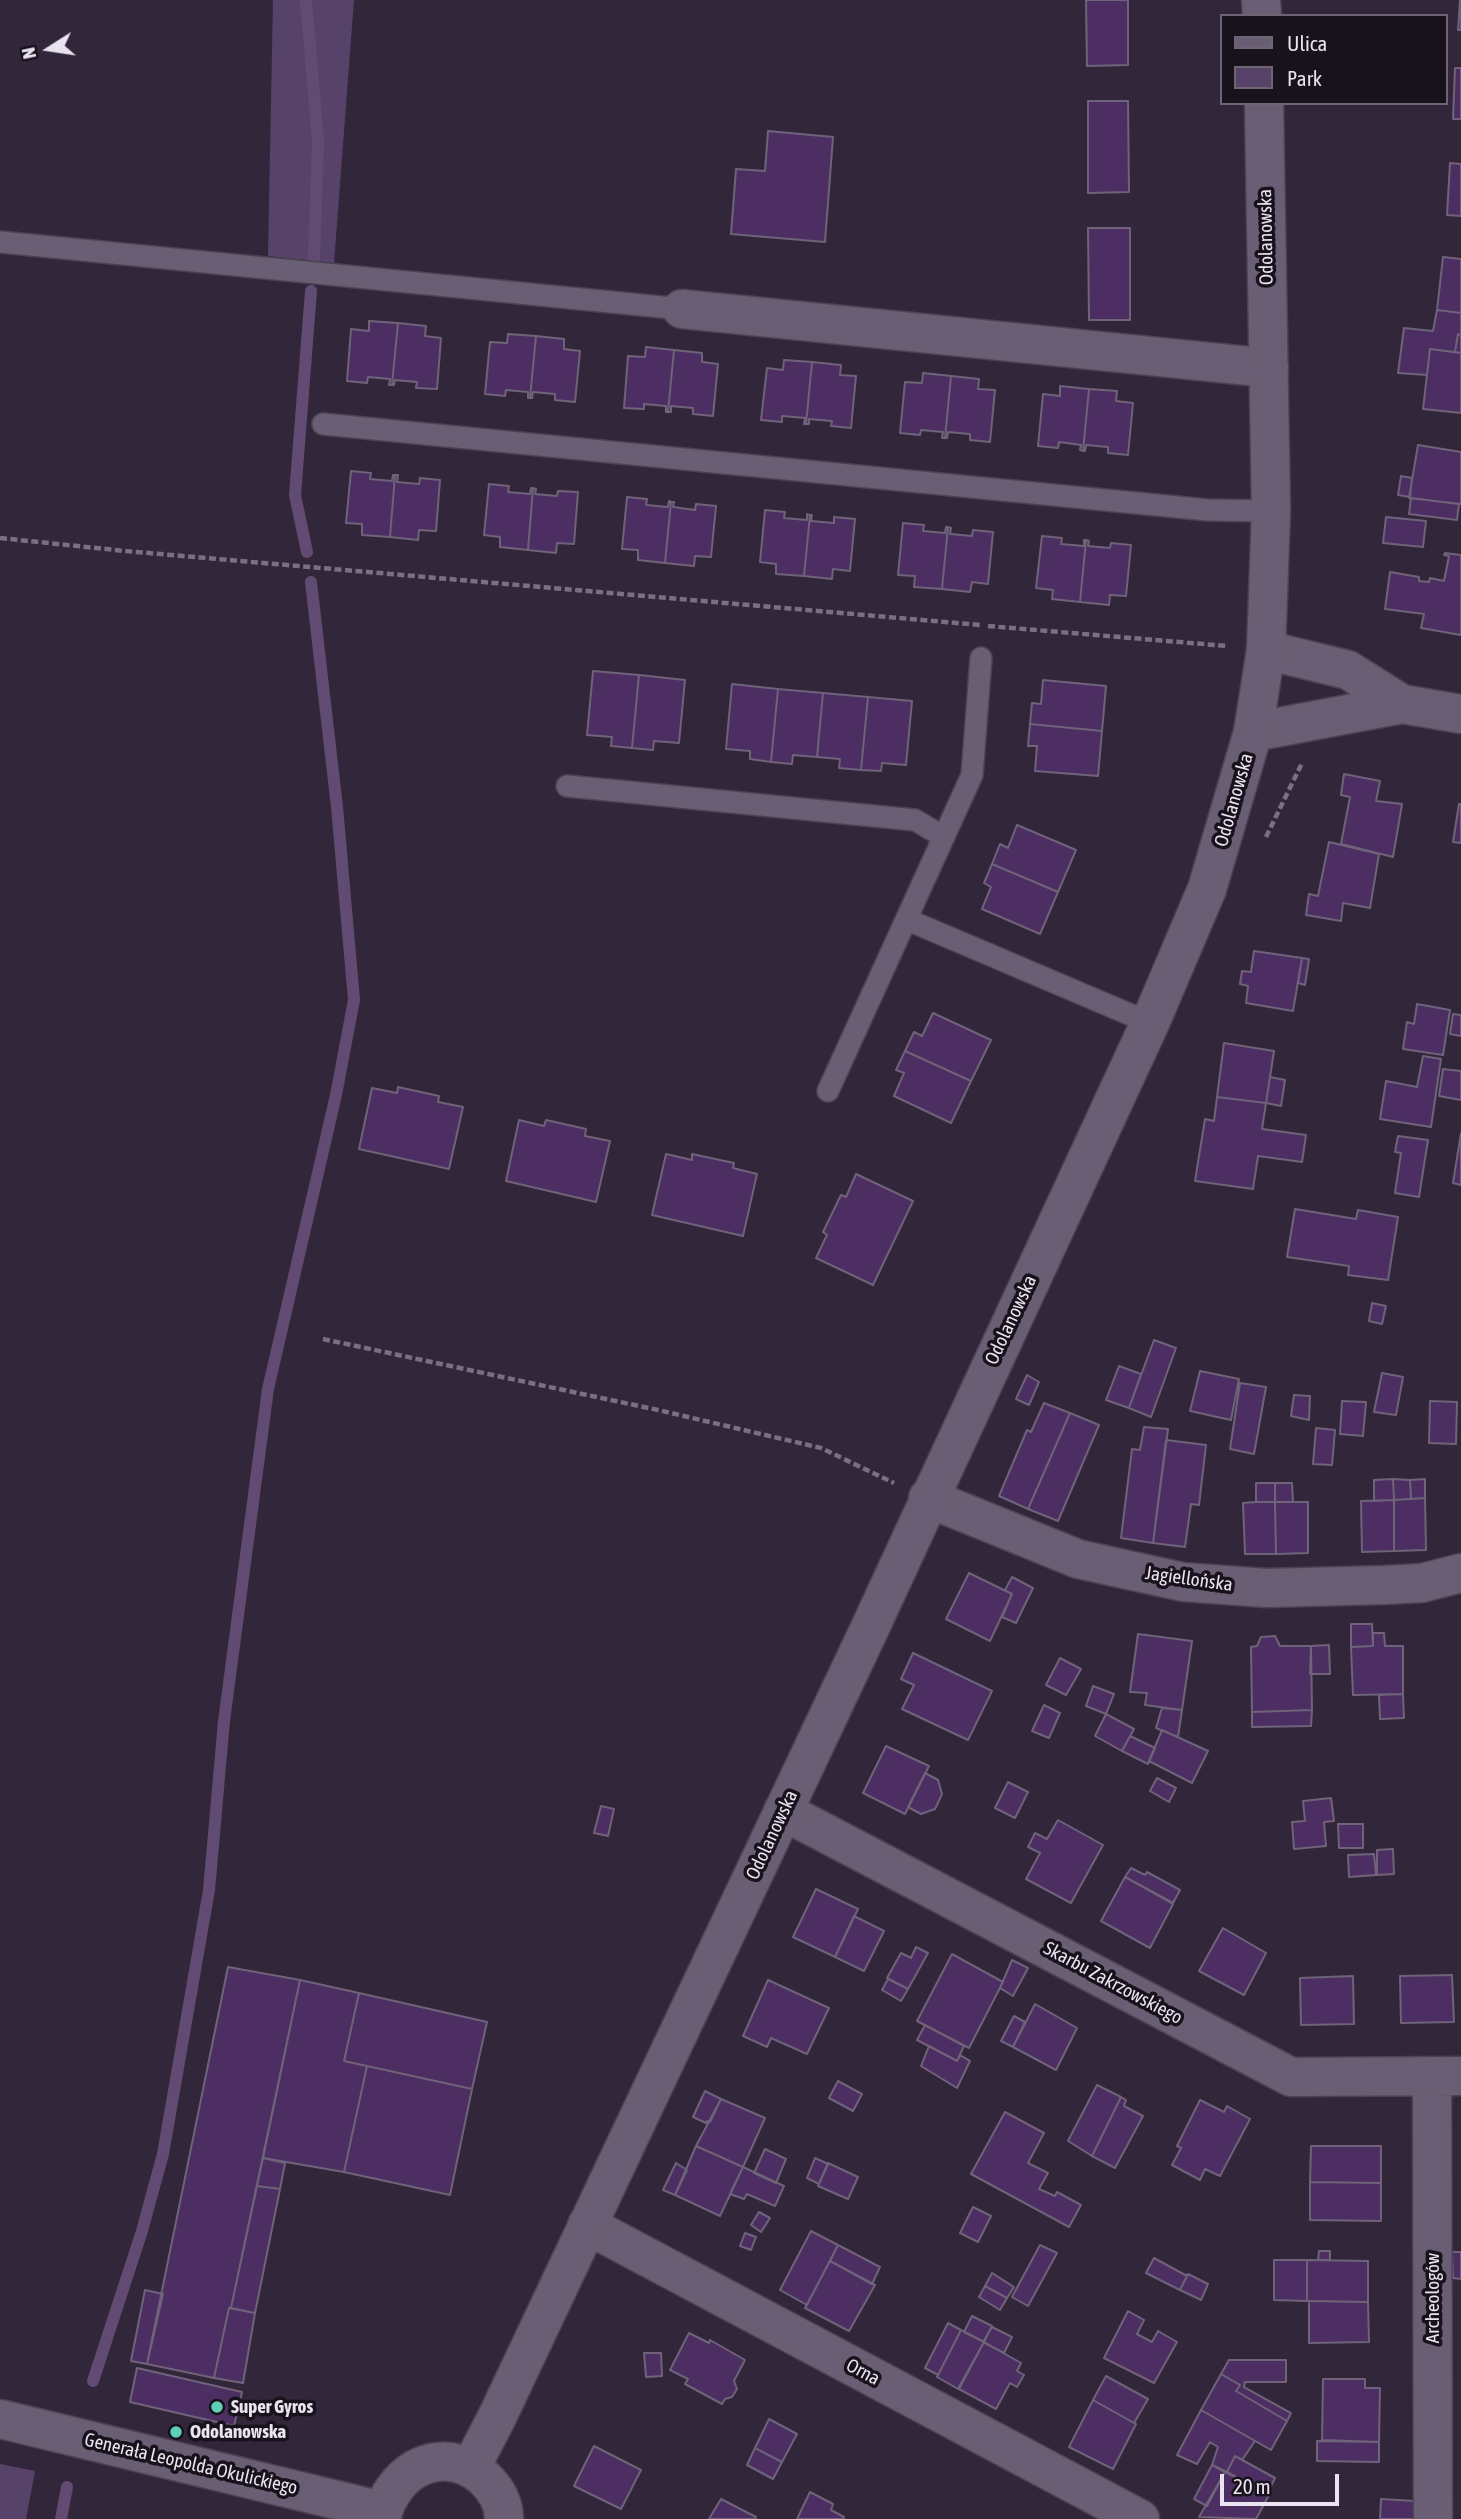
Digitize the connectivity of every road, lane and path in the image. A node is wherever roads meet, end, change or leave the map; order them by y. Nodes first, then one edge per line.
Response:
1 (1264, 105) edge
2 (0, 242) edge
3 (682, 309) joint
4 (1269, 368) junction
5 (323, 424) dead end
6 (1271, 511) junction
7 (0, 538) edge
8 (1266, 650) junction
9 (981, 657) dead end
10 (1402, 704) junction
11 (1461, 713) edge
12 (1253, 732) junction
13 (567, 786) dead end
14 (944, 837) junction
15 (908, 920) junction
16 (1150, 1023) junction
17 (828, 1091) dead end
18 (323, 1339) dead end
19 (928, 1498) junction
20 (1461, 1573) edge
21 (783, 1811) junction
22 (1446, 2076) edge
23 (587, 2224) junction
24 (1447, 2381) edge
25 (0, 2419) edge
26 (471, 2467) junction
27 (382, 2515) edge
28 (504, 2519) edge
29 (1140, 2519) edge
30 (1433, 2519) edge

1 - 4 street, Odolanowska
2 - 3 lane
3 - 4 street
4 - 6 street, Odolanowska
5 - 6 lane
6 - 8 street, Odolanowska
7 - 8 path
8 - 10 street
8 - 12 street, Odolanowska
9 - 14 lane
10 - 11 street
10 - 12 street
12 - 16 street, Odolanowska
13 - 14 lane
14 - 15 lane
15 - 16 lane
15 - 17 lane
16 - 19 street, Odolanowska
18 - 19 path
19 - 20 street, Jagiellońska
19 - 21 street, Odolanowska
21 - 22 street, Skarbu Zakrzowskiego
21 - 23 street, Odolanowska
22 - 24 street, Archeologów
23 - 26 street, Odolanowska
23 - 29 street, Orna
24 - 30 street, Archeologów
25 - 27 street, Generała Leopolda Okulickiego
26 - 27 street, Generała Leopolda Okulickiego
26 - 28 street

